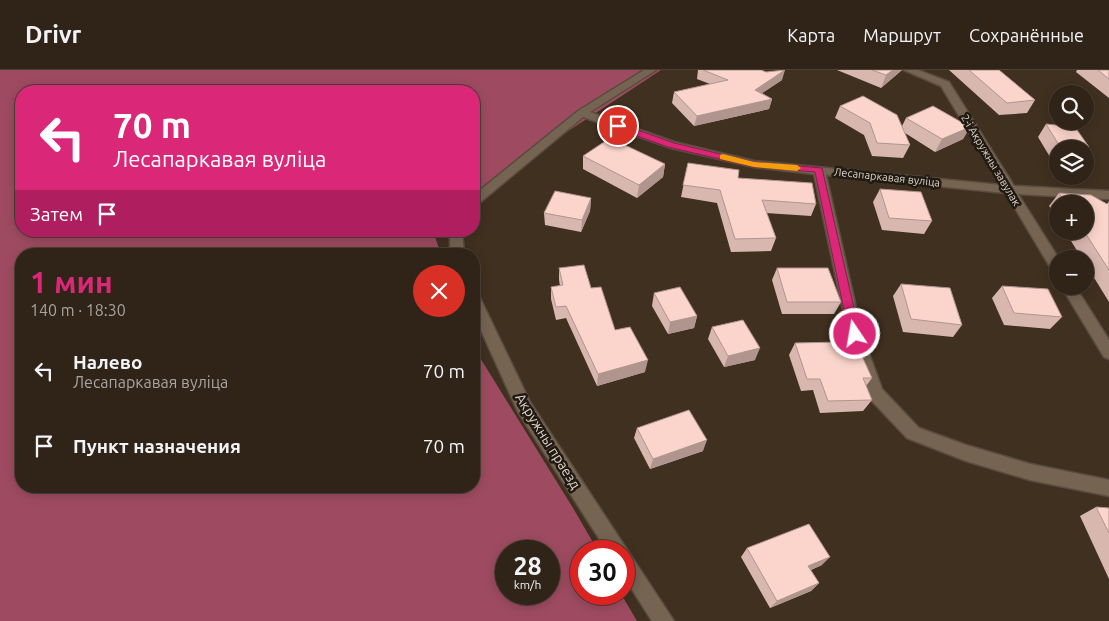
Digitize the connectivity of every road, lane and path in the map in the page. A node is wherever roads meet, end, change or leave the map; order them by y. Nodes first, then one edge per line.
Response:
1 (651, 70) edge
2 (909, 70) edge
3 (582, 113) junction
4 (819, 170) junction
5 (1009, 190) junction
6 (1109, 195) edge
7 (480, 196) edge
8 (1049, 254) edge
9 (1074, 295) edge
10 (480, 313) edge
11 (1109, 353) edge
12 (1109, 488) edge
13 (611, 540) edge
14 (635, 577) edge
15 (664, 621) edge

1 - 3 street
2 - 5 street, 2-і Акружны завулак
3 - 4 street, Лесапаркавая вуліца
3 - 7 street
4 - 5 street, Лесапаркавая вуліца
4 - 12 street
5 - 6 street, Лесапаркавая вуліца
5 - 8 street, 2-і Акружны завулак
9 - 11 street
10 - 13 street, Акружны праезд
14 - 15 street

